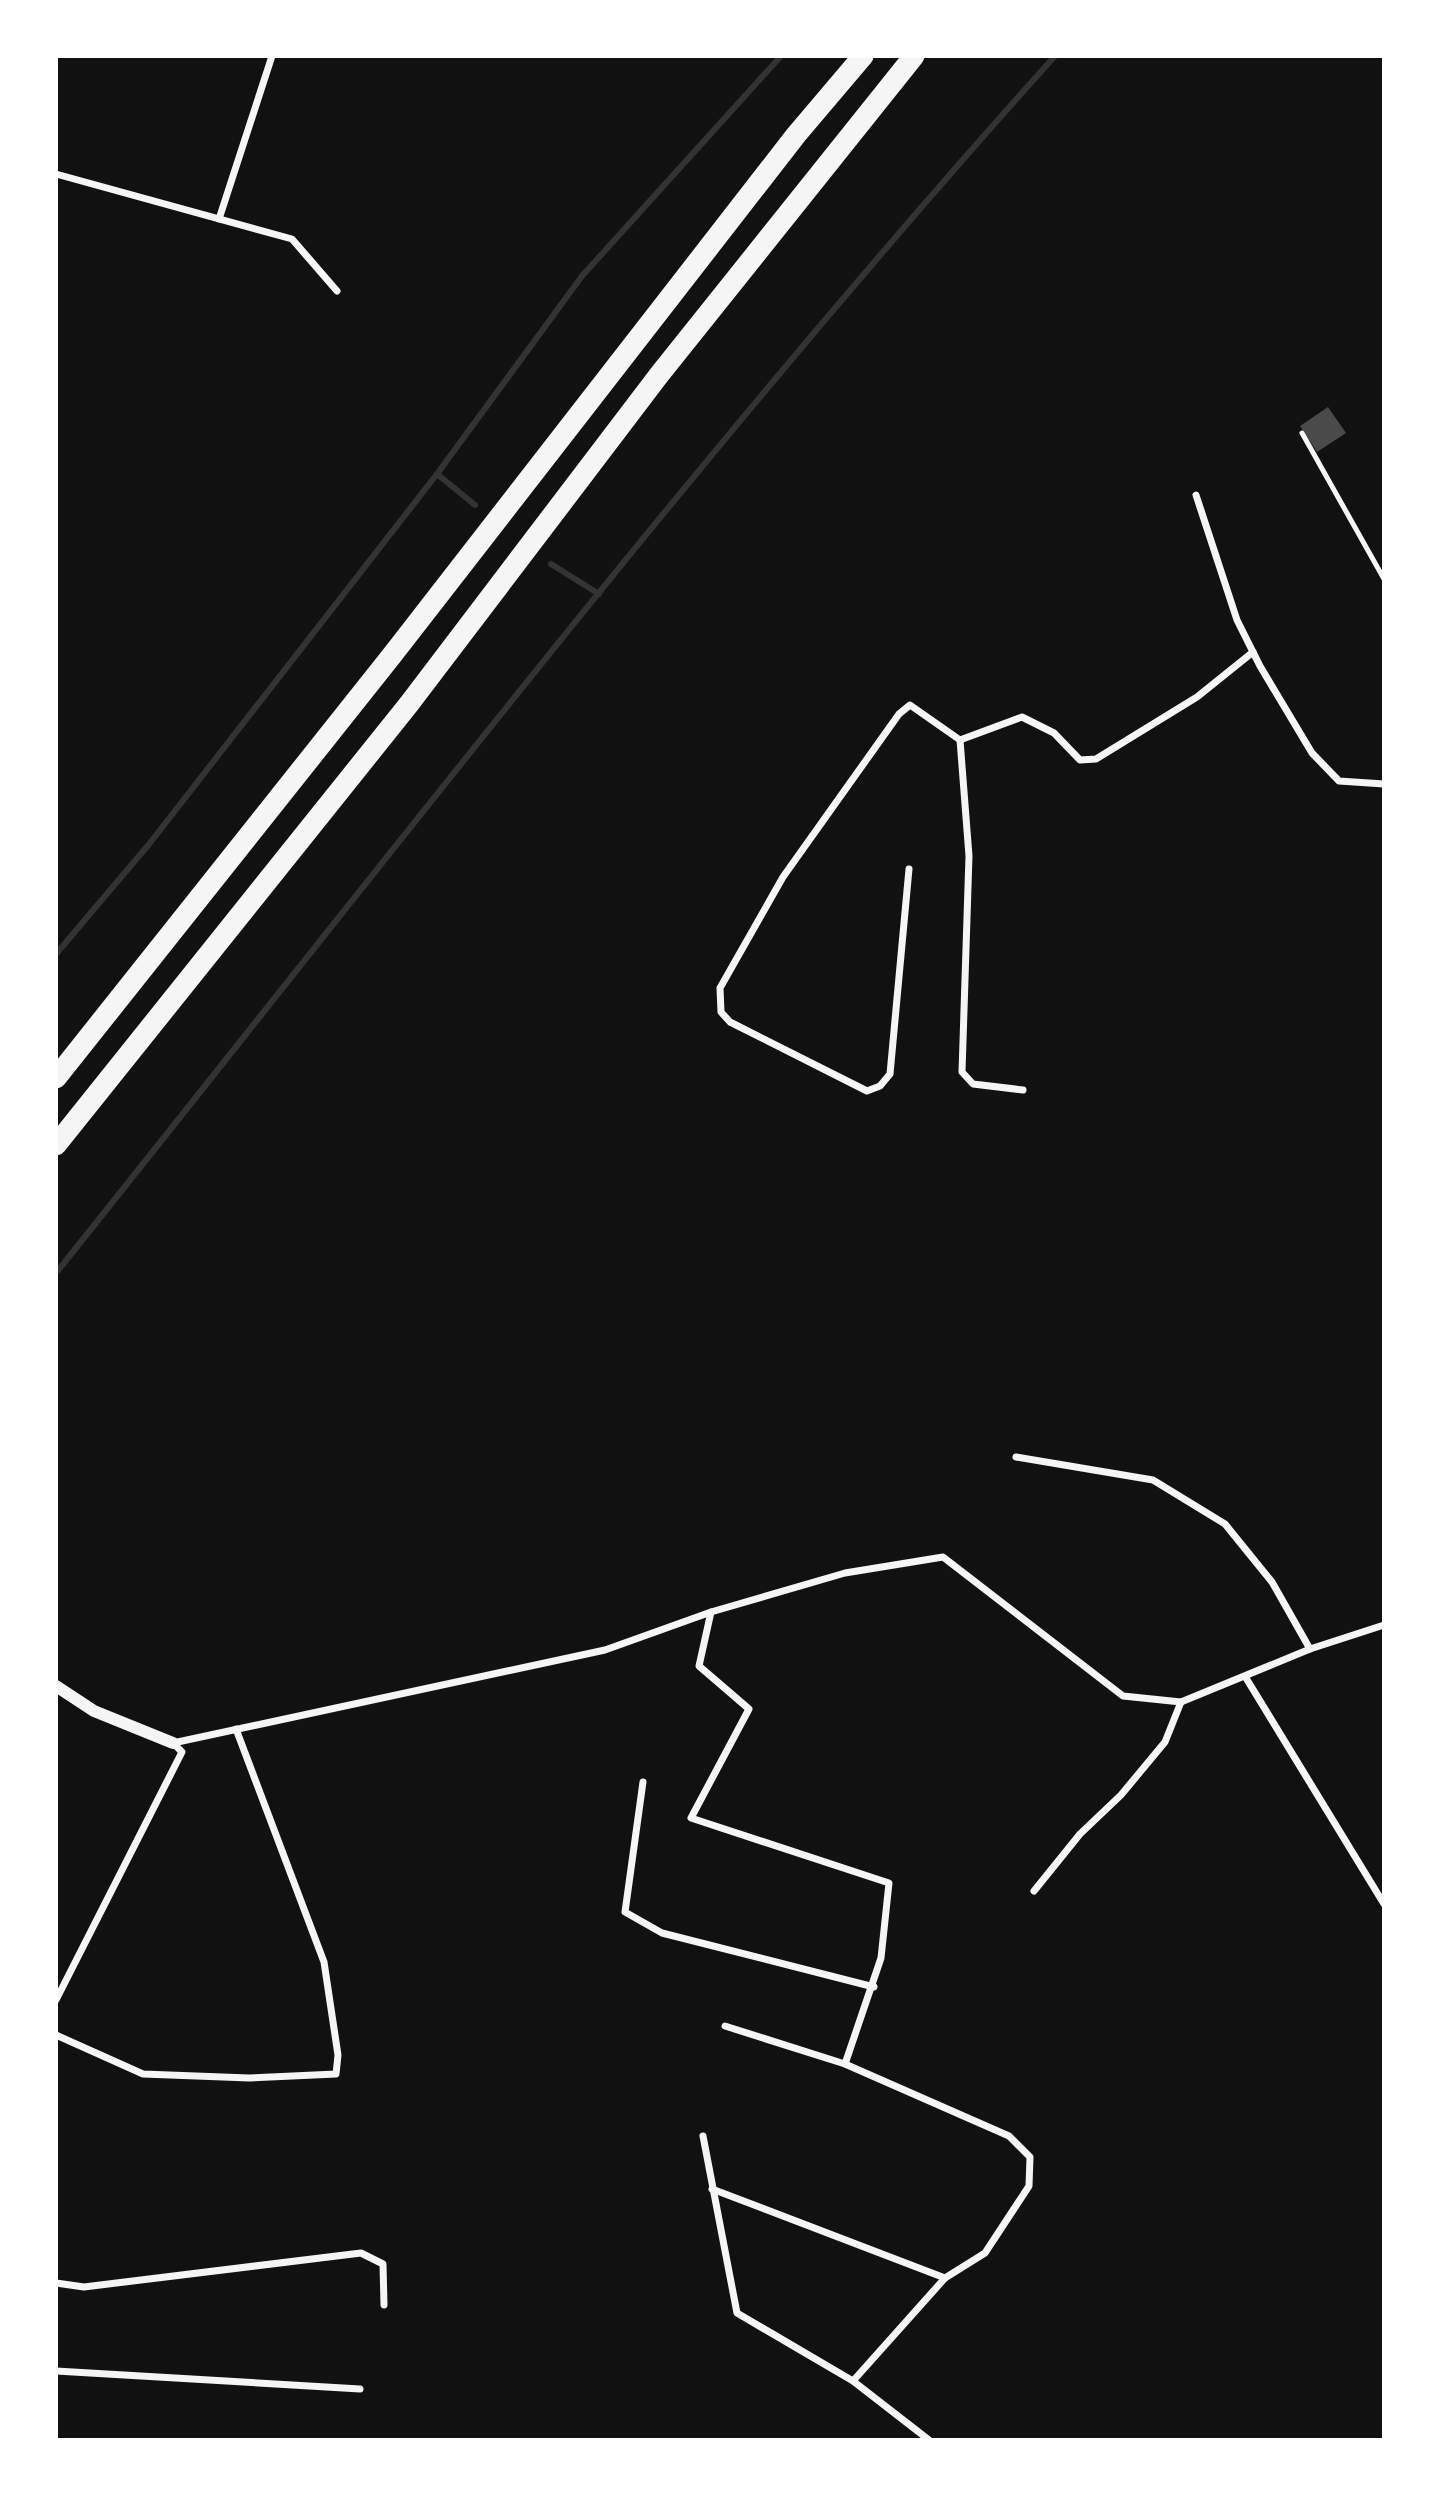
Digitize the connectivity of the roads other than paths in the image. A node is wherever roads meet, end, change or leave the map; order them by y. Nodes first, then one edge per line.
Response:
1 (272, 56) edge
2 (863, 56) edge
3 (914, 56) edge
4 (56, 174) edge
5 (219, 219) junction
6 (337, 290) dead end
7 (1302, 433) dead end
8 (1196, 495) dead end
9 (1384, 579) edge
10 (1252, 652) junction
11 (960, 740) junction
12 (1384, 784) edge
13 (909, 869) dead end
14 (56, 1078) edge
15 (1023, 1090) dead end
16 (56, 1145) edge
17 (1016, 1457) dead end
18 (711, 1612) junction
19 (1384, 1625) edge
20 (1310, 1649) junction
21 (1246, 1678) junction
22 (56, 1686) edge
23 (1181, 1702) junction
24 (236, 1729) junction
25 (173, 1743) junction
26 (643, 1782) dead end
27 (1034, 1891) dead end
28 (1384, 1904) edge
29 (874, 1987) junction
30 (56, 2000) edge
31 (725, 2026) dead end
32 (56, 2035) edge
33 (845, 2064) junction
34 (703, 2136) dead end
35 (712, 2189) junction
36 (945, 2278) junction
37 (56, 2283) edge
38 (384, 2305) dead end
39 (56, 2371) edge
40 (853, 2381) junction
41 (360, 2389) dead end
42 (929, 2440) edge

1 - 5 street
2 - 14 highway
3 - 16 highway
4 - 5 street
5 - 6 street
7 - 9 lane
8 - 10 street
10 - 11 street
10 - 12 street
11 - 13 street
11 - 15 street
17 - 20 street
18 - 23 street
18 - 24 street
18 - 29 street
19 - 20 street
20 - 21 street
21 - 23 street
21 - 28 street
22 - 25 street
23 - 27 street
24 - 25 street
24 - 32 street
25 - 30 street
26 - 29 street
29 - 33 street
31 - 33 street
33 - 36 street
34 - 35 street
35 - 36 street
35 - 40 street
36 - 40 street
37 - 38 street
39 - 41 street
40 - 42 street

